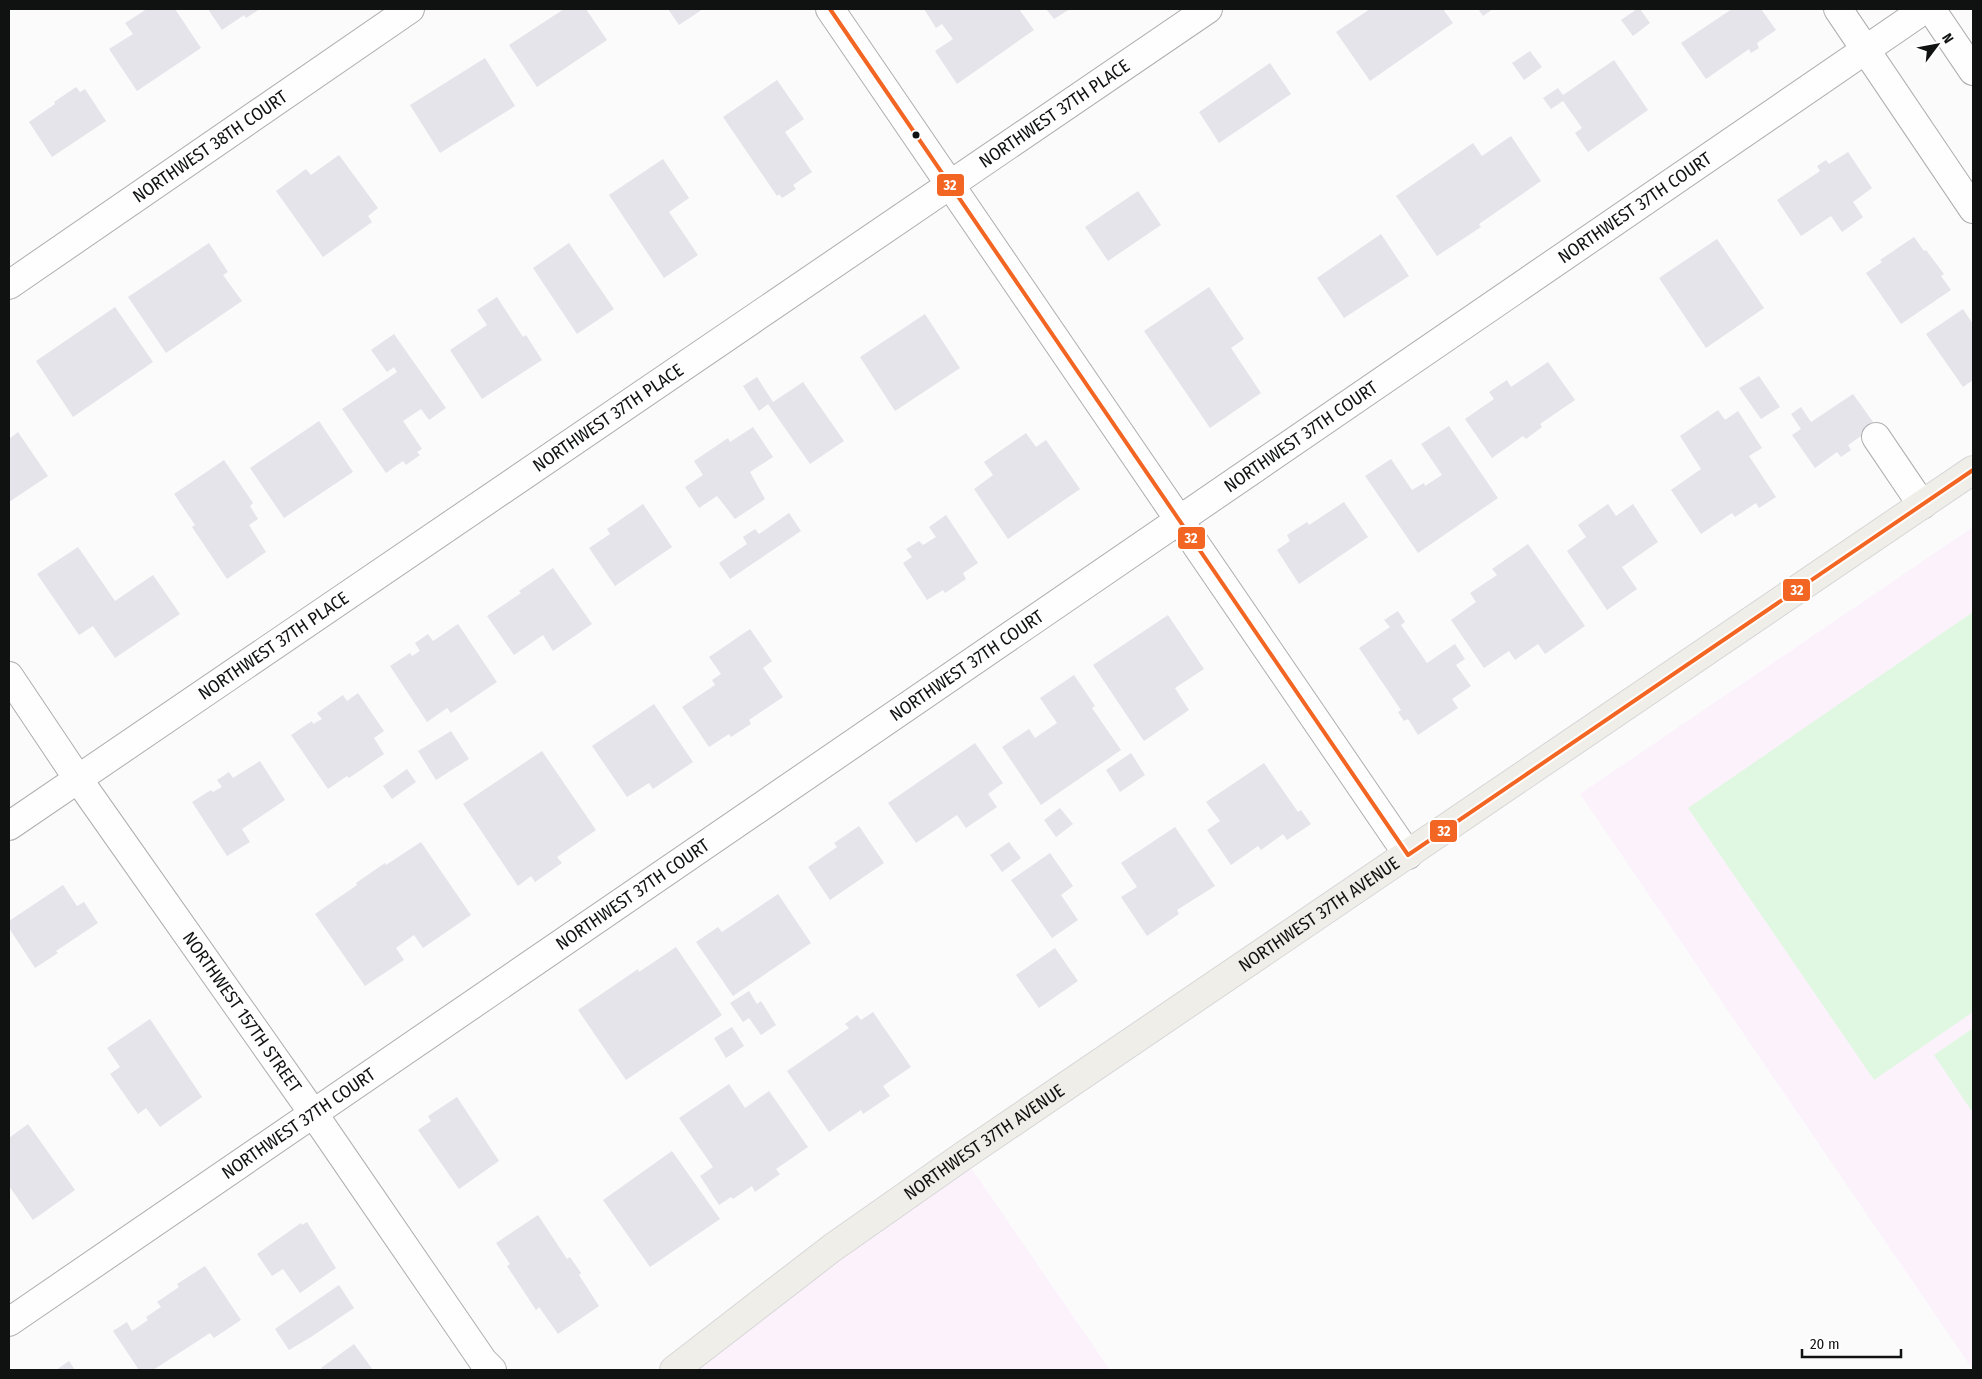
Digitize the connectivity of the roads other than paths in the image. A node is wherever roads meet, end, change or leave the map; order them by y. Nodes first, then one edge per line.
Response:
1 (410, 9) edge
2 (830, 9) edge
3 (1208, 9) edge
4 (1838, 9) edge
5 (1925, 9) edge
6 (1931, 9) edge
7 (1866, 50) junction
8 (1973, 71) edge
9 (949, 184) junction
10 (1973, 209) edge
11 (9, 285) edge
12 (1876, 437) dead end
13 (1973, 470) edge
14 (1922, 505) junction
15 (1178, 521) junction
16 (9, 676) edge
17 (78, 779) junction
18 (9, 826) edge
19 (1408, 855) junction
20 (313, 1113) junction
21 (9, 1322) edge
22 (492, 1370) edge
23 (674, 1370) edge

1 - 11 street, NORTHWEST 38TH COURT
2 - 9 street
3 - 9 street, NORTHWEST 37TH PLACE
4 - 7 street
5 - 7 street, NORTHWEST 37TH COURT
6 - 8 street
7 - 10 street
7 - 15 street, NORTHWEST 37TH COURT
9 - 15 street
9 - 17 street, NORTHWEST 37TH PLACE
12 - 14 street
13 - 14 main road, NORTHWEST 37TH AVENUE
14 - 19 main road, NORTHWEST 37TH AVENUE
15 - 19 street
15 - 20 street, NORTHWEST 37TH COURT
16 - 17 street, NORTHWEST 157TH STREET
17 - 18 street, NORTHWEST 37TH PLACE
17 - 20 street, NORTHWEST 157TH STREET
19 - 23 main road, NORTHWEST 37TH AVENUE
20 - 21 street, NORTHWEST 37TH COURT
20 - 22 street, NORTHWEST 157TH STREET

